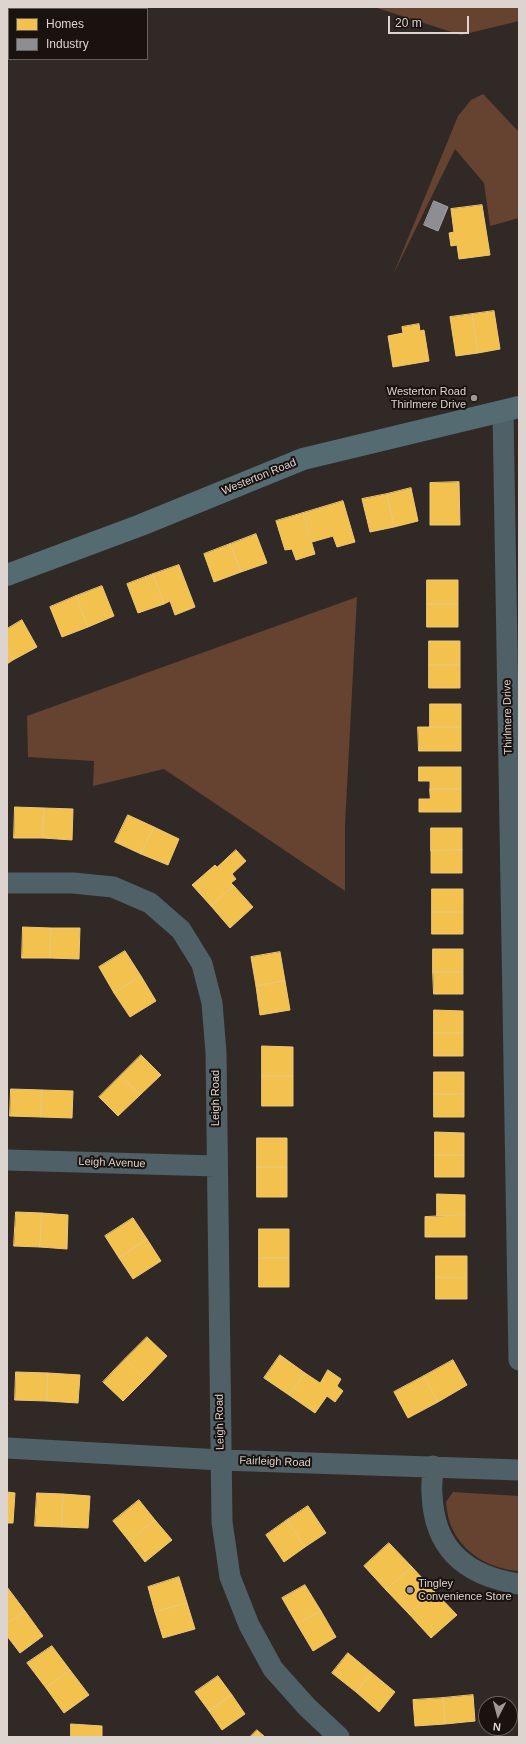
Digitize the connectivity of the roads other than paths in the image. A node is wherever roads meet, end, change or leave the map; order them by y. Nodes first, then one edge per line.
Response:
1 (511, 409) edge
2 (7, 575) edge
3 (7, 883) edge
4 (7, 1160) edge
5 (216, 1166) junction
6 (519, 1360) edge
7 (7, 1448) edge
8 (221, 1460) junction
9 (433, 1466) junction
10 (519, 1470) edge
11 (519, 1584) edge
12 (339, 1737) edge

1 - 2 street, Westerton Road
1 - 6 street, Thirlmere Drive
3 - 5 street, Leigh Road
4 - 5 street, Leigh Avenue
5 - 8 street, Leigh Road
7 - 8 street, Fairleigh Road
8 - 9 street, Fairleigh Road
8 - 12 street, Leigh Road
9 - 10 street, Fairleigh Road
9 - 11 street

